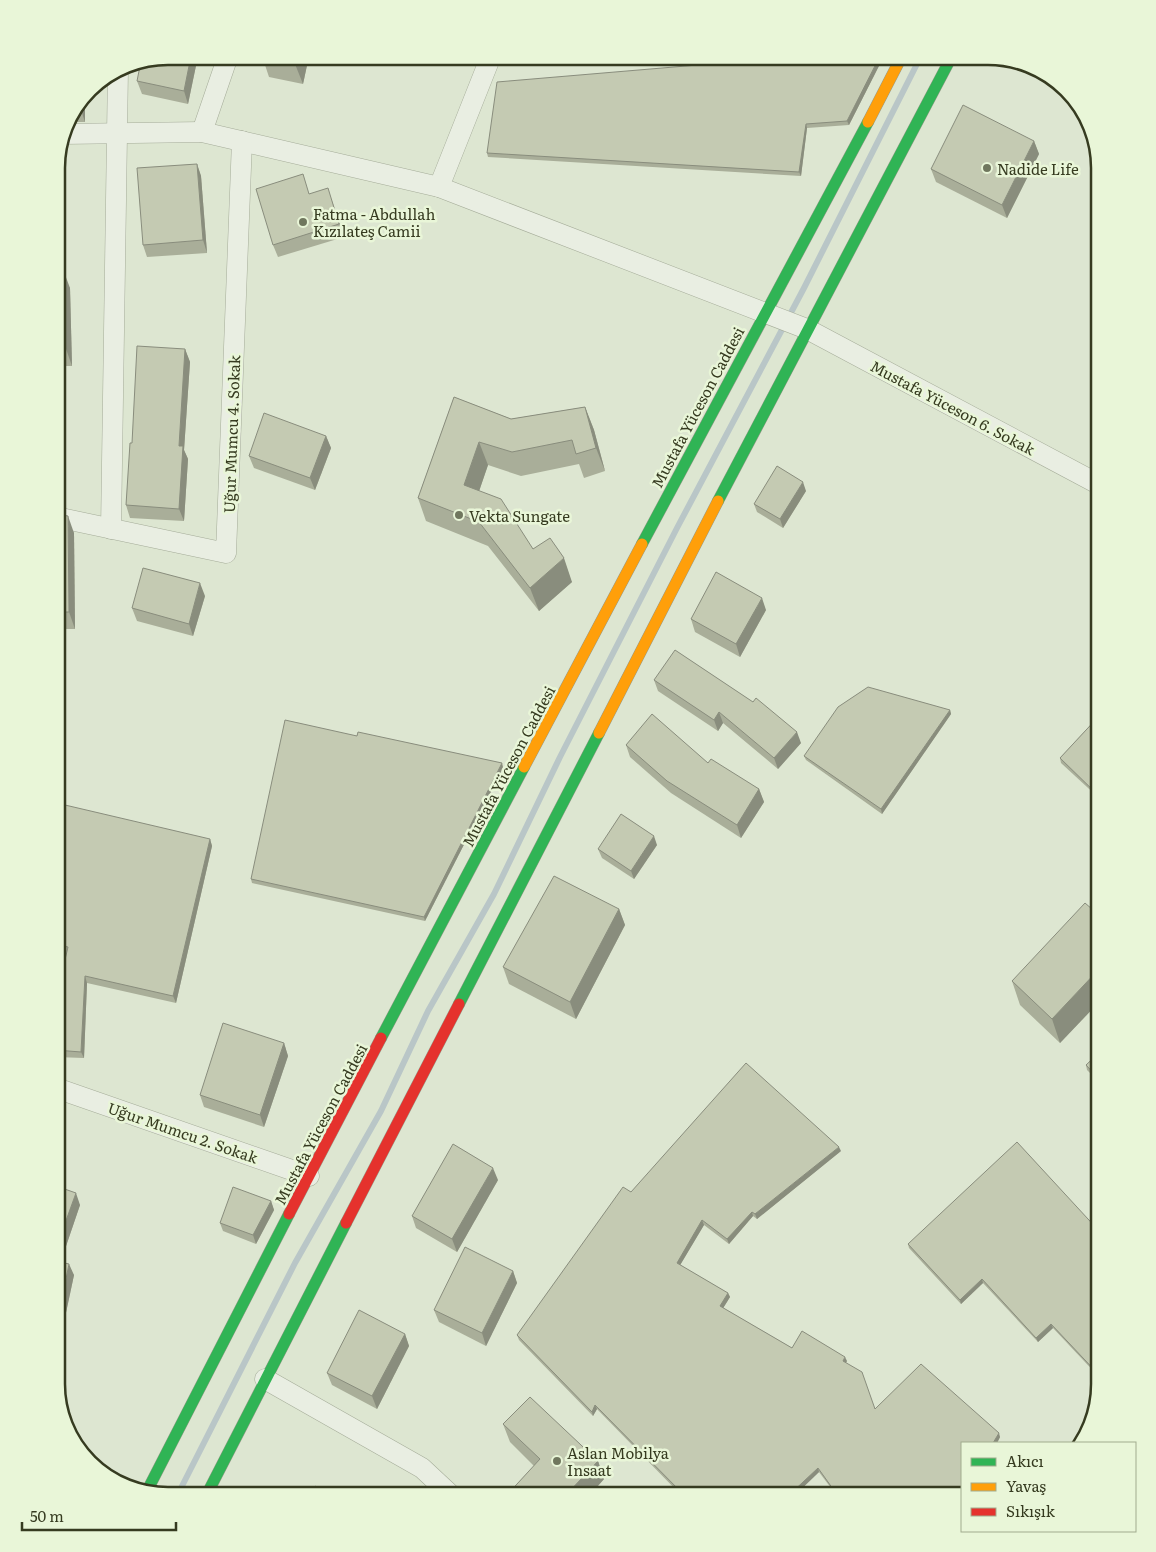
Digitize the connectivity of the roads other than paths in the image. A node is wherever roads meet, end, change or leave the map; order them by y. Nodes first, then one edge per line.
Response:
1 (225, 65) edge
2 (487, 65) edge
3 (897, 65) edge
4 (947, 65) edge
5 (118, 78) edge
6 (202, 132) junction
7 (118, 133) junction
8 (71, 134) edge
9 (242, 141) junction
10 (439, 187) junction
11 (771, 316) junction
12 (802, 327) junction
13 (1091, 480) edge
14 (65, 519) edge
15 (111, 529) junction
16 (65, 1091) edge
17 (309, 1176) junction
18 (265, 1379) junction
19 (150, 1485) edge
20 (211, 1487) edge
21 (442, 1487) edge

1 - 6 street
2 - 10 street
3 - 11 street, Mustafa Yüceson Caddesi
4 - 12 street
5 - 7 street
6 - 7 street, Mustafa Yüceson 6. Sokak
6 - 9 street, Mustafa Yüceson 6. Sokak
7 - 8 street, Mustafa Yüceson 6. Sokak
7 - 15 street
9 - 10 street, Mustafa Yüceson 6. Sokak
9 - 15 street, Uğur Mumcu 4. Sokak
10 - 11 street, Mustafa Yüceson 6. Sokak
11 - 12 street, Mustafa Yüceson 6. Sokak
11 - 17 street, Mustafa Yüceson Caddesi
12 - 13 street, Mustafa Yüceson 6. Sokak
12 - 18 street
14 - 15 street, Uğur Mumcu 4. Sokak
16 - 17 street, Uğur Mumcu 2. Sokak
17 - 19 street, Mustafa Yüceson Caddesi
18 - 20 street
18 - 21 street

